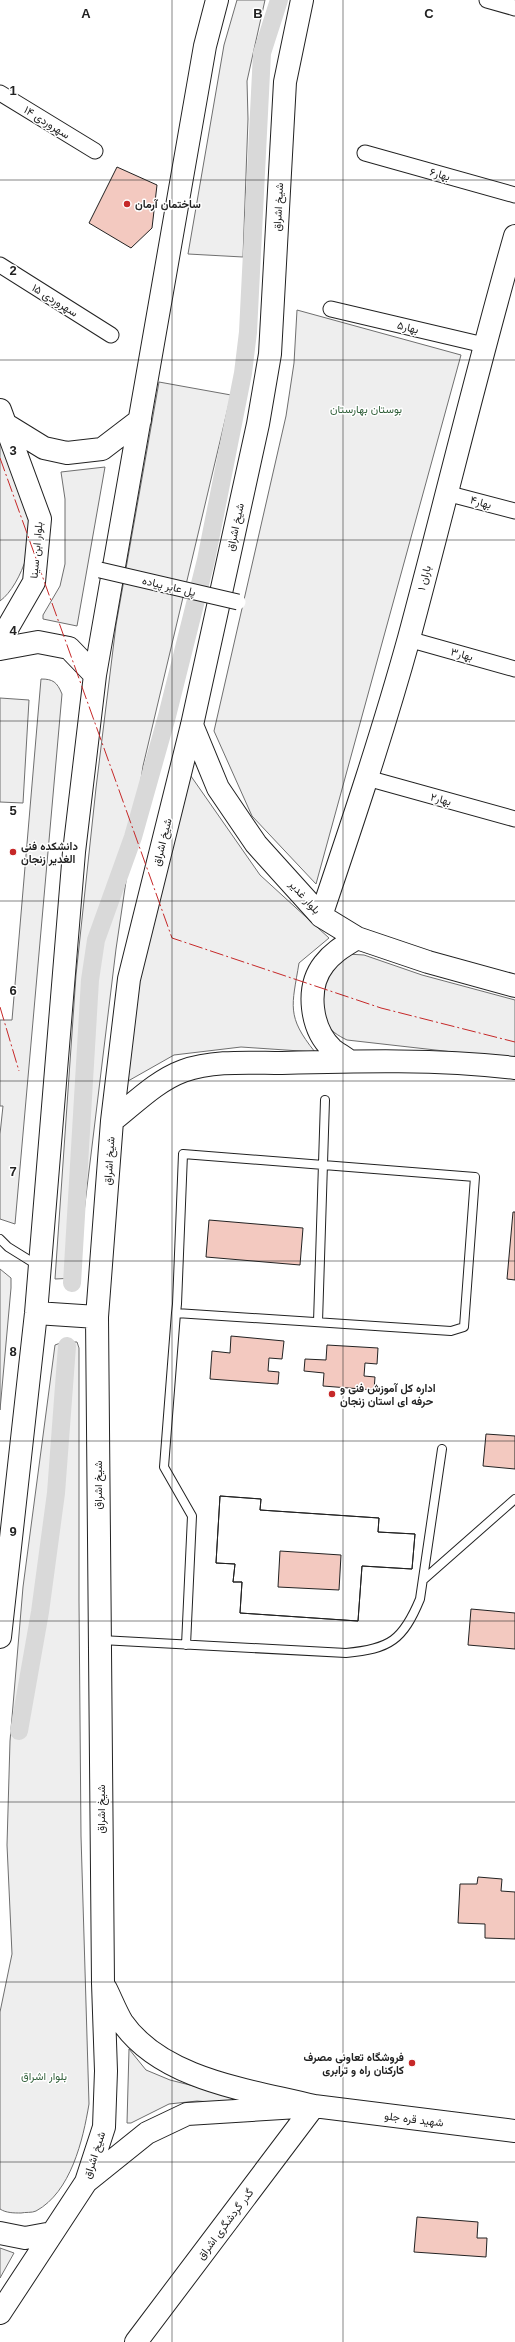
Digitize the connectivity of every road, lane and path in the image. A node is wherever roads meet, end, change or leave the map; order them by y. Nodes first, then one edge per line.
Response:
1 (217, 0) edge
2 (302, 0) edge
3 (486, 0) edge
4 (515, 8) edge
5 (0, 93) edge
6 (95, 151) dead end
7 (365, 153) dead end
8 (515, 195) edge
9 (515, 236) edge
10 (0, 265) edge
11 (331, 309) dead end
12 (111, 335) dead end
13 (484, 345) junction
14 (3, 417) edge
15 (140, 420) junction
16 (446, 493) junction
17 (515, 511) edge
18 (100, 570) dead end
19 (238, 602) dead end
20 (408, 640) junction
21 (0, 641) edge
22 (0, 649) edge
23 (515, 669) edge
24 (95, 675) junction
25 (192, 725) junction
26 (367, 778) junction
27 (515, 819) edge
28 (321, 916) junction
29 (357, 938) junction
30 (515, 986) edge
31 (349, 1061) junction
32 (515, 1068) edge
33 (325, 1100) dead end
34 (112, 1121) junction
35 (323, 1165) junction
36 (0, 1239) edge
37 (40, 1266) junction
38 (36, 1312) junction
39 (176, 1313) junction
40 (97, 1317) junction
41 (318, 1322) junction
42 (442, 1449) dead end
43 (515, 1499) edge
44 (423, 1580) junction
45 (0, 1638) edge
46 (100, 1640) junction
47 (186, 1645) junction
48 (103, 1983) junction
49 (314, 2106) junction
50 (515, 2131) edge
51 (86, 2182) junction
52 (0, 2233) edge
53 (52, 2234) junction
54 (1, 2310) edge
55 (136, 2342) edge

1 - 15 main road
2 - 25 main road, شیخ اشراق
3 - 4 street
5 - 6 street, سهروردی ۱۴
7 - 8 street, بهار۶
9 - 13 main road, باران ۱
10 - 12 street, سهروردی ۱۵
11 - 13 street, بهار۵
13 - 16 main road, باران ۱
14 - 15 main road
14 - 21 main road, بلوار ابن سینا
15 - 24 main road
16 - 17 street, بهار۴
16 - 20 main road, باران ۱
18 - 19 street, پل عابر پیاده, bridge
20 - 23 street, بهار۳
20 - 26 main road, باران ۱
22 - 24 main road
24 - 37 main road
25 - 28 main road, بلوار غدیر
25 - 34 main road, شیخ اشراق
26 - 27 street, بهار۲
26 - 28 main road, باران ۱
28 - 29 main road, بلوار غدیر
29 - 30 main road, بلوار غدیر
29 - 31 main road
31 - 32 main road
31 - 34 main road
33 - 35 lane
34 - 40 main road, شیخ اشراق
35 - 39 lane
35 - 41 lane
35 - 41 lane
36 - 37 lane
37 - 38 main road
38 - 40 main road
38 - 45 main road
39 - 41 lane
39 - 47 lane
40 - 46 main road, شیخ اشراق
42 - 44 lane
43 - 44 lane
44 - 47 lane
46 - 47 lane
46 - 48 main road, شیخ اشراق
48 - 49 main road
48 - 51 main road, شیخ اشراق
49 - 50 main road, شهید قره جلو
49 - 51 main road
49 - 55 main road, گدر گردشگری اشراق
51 - 53 main road, شیخ اشراق
52 - 53 main road
53 - 54 main road, شیخ اشراق

